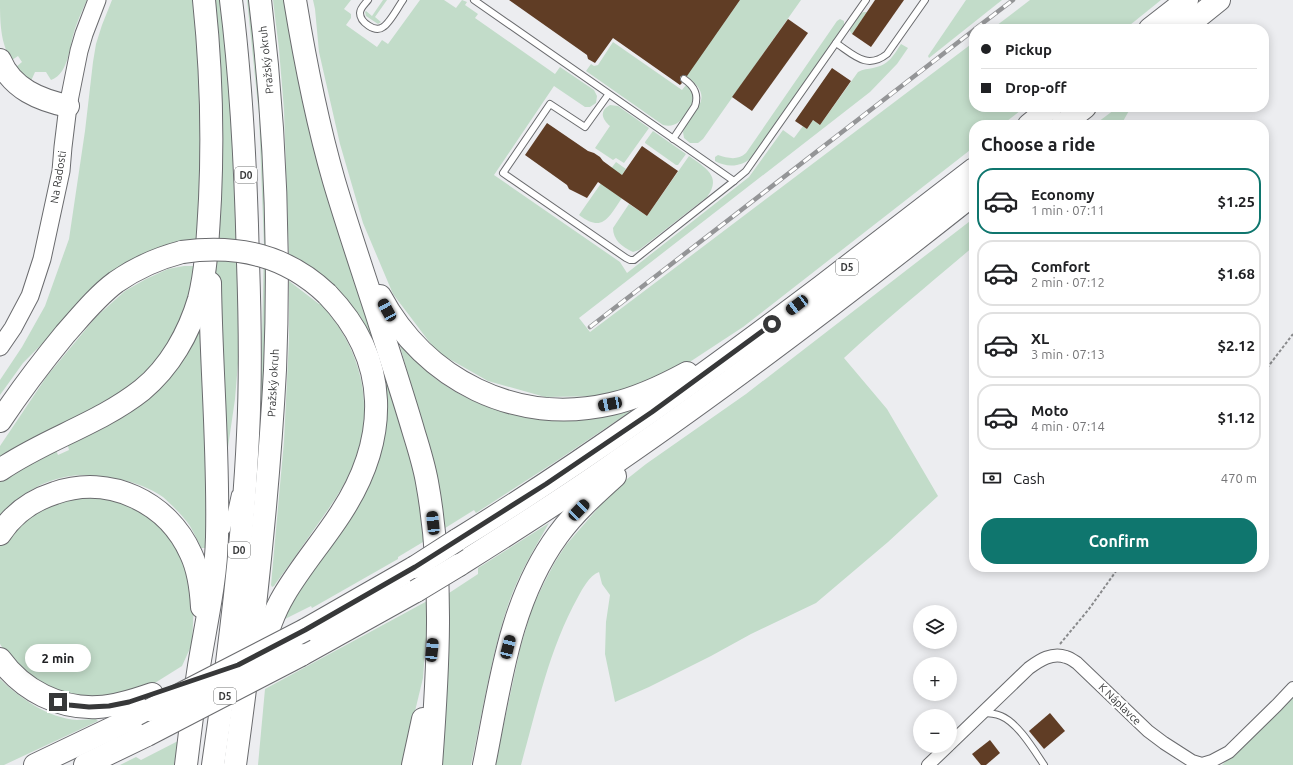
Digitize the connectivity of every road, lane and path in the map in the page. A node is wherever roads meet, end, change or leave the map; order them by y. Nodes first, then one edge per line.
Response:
1 (97, 0) edge
2 (204, 0) edge
3 (231, 0) edge
4 (260, 0) edge
5 (295, 0) edge
6 (368, 0) edge
7 (403, 0) edge
8 (474, 0) edge
9 (866, 0) edge
10 (925, 0) edge
11 (1186, 0) edge
12 (1220, 0) edge
13 (1156, 24) edge
14 (1189, 24) edge
15 (836, 43) junction
16 (0, 60) edge
17 (684, 79) dead end
18 (608, 94) junction
19 (68, 106) junction
20 (1045, 112) edge
21 (1079, 112) edge
22 (1035, 120) edge
23 (1068, 120) edge
24 (673, 139) junction
25 (969, 175) edge
26 (734, 181) junction
27 (969, 196) edge
28 (943, 206) junction
29 (347, 220) junction
30 (209, 223) junction
31 (829, 294) junction
32 (760, 333) junction
33 (1293, 334) edge
34 (0, 347) edge
35 (1269, 365) edge
36 (696, 406) junction
37 (0, 421) edge
38 (248, 434) junction
39 (0, 470) edge
40 (240, 472) dead end
41 (236, 488) dead end
42 (0, 534) edge
43 (225, 534) dead end
44 (224, 542) dead end
45 (1115, 572) edge
46 (213, 588) junction
47 (437, 597) junction
48 (1054, 656) junction
49 (0, 659) edge
50 (199, 666) junction
51 (1293, 688) edge
52 (151, 702) junction
53 (242, 712) junction
54 (981, 713) junction
55 (147, 735) junction
56 (957, 737) edge
57 (941, 753) edge
58 (35, 765) edge
59 (85, 765) edge
60 (94, 765) edge
61 (186, 765) edge
62 (213, 765) edge
63 (235, 765) edge
64 (413, 765) edge
65 (432, 765) edge
66 (484, 765) edge
67 (928, 765) edge
68 (1044, 765) edge

1 - 19 main road, Na Radosti
2 - 30 highway
3 - 38 highway, Pražský okruh / D0
4 - 53 highway, Pražský okruh / D0
5 - 29 highway
6 - 7 lane
8 - 18 lane
9 - 15 lane
10 - 15 lane
11 - 13 highway
12 - 14 highway
15 - 26 lane
16 - 19 highway
17 - 24 lane
18 - 24 lane
18 - 26 lane
19 - 34 main road, Na Radosti
20 - 22 highway
21 - 23 highway
24 - 26 lane
25 - 28 highway
27 - 28 highway
28 - 31 highway, D5
29 - 32 highway
29 - 47 highway
30 - 39 highway
30 - 46 highway
31 - 32 highway, D5
31 - 36 highway, D5
32 - 52 highway, D5, bridge
33 - 35 path
36 - 55 highway, D5, bridge
36 - 66 highway
37 - 53 highway, bridge
38 - 40 lane
38 - 62 highway, Pražský okruh / D0
41 - 43 lane
42 - 50 highway
44 - 46 lane
45 - 48 path
46 - 50 highway
47 - 64 highway
47 - 65 highway
48 - 51 street, K Náplavce
48 - 54 street
49 - 52 highway
50 - 61 highway
52 - 58 highway, D5
53 - 63 highway, Pražský okruh / D0
54 - 56 street
54 - 68 lane
55 - 59 highway, D5
55 - 60 highway
57 - 67 street

